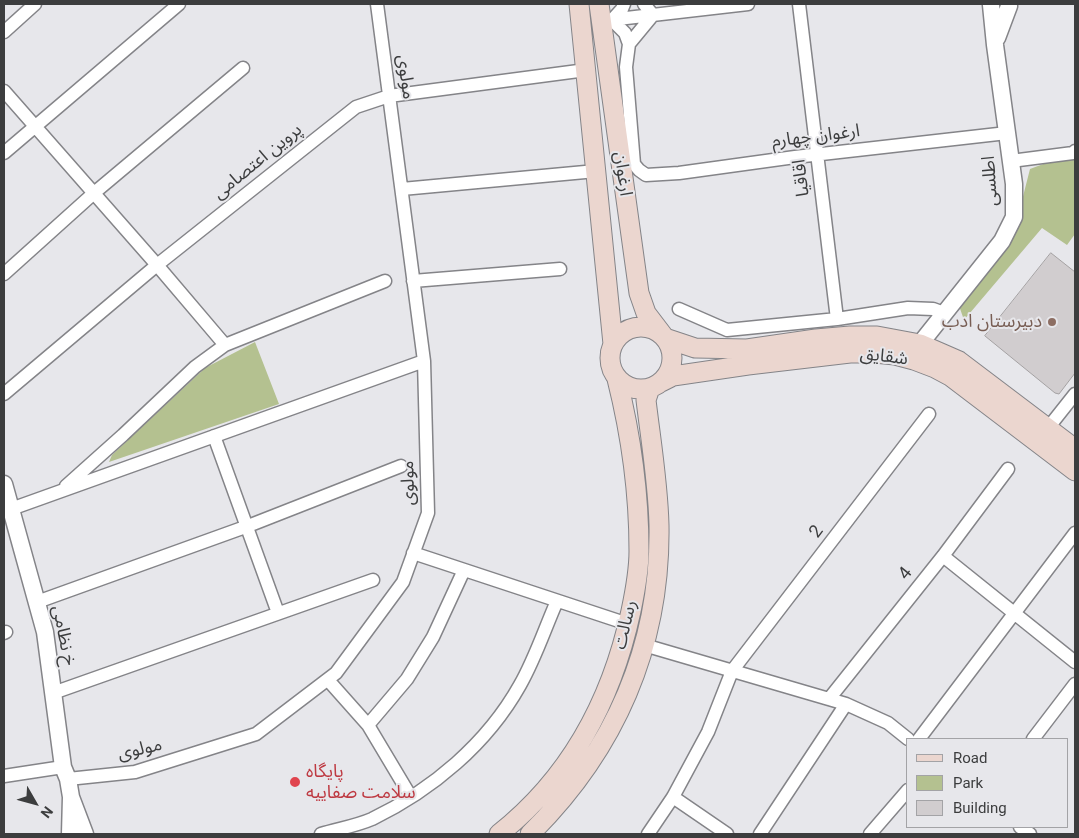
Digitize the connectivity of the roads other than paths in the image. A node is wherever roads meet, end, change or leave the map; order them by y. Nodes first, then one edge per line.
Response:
1 (35, 4) edge
2 (179, 4) edge
3 (377, 4) edge
4 (579, 4) edge
5 (624, 4) edge
6 (644, 4) edge
7 (748, 4) edge
8 (799, 4) edge
9 (990, 4) edge
10 (1012, 5) edge
11 (604, 15) edge
12 (654, 15) junction
13 (4, 32) edge
14 (629, 44) junction
15 (995, 45) junction
16 (243, 68) dead end
17 (586, 70) junction
18 (4, 91) edge
19 (390, 96) junction
20 (35, 126) junction
21 (1007, 133) junction
22 (1075, 151) edge
23 (4, 153) edge
24 (817, 154) junction
25 (1011, 161) junction
26 (596, 171) junction
27 (402, 189) junction
28 (94, 193) junction
29 (157, 265) junction
30 (560, 269) dead end
31 (4, 274) edge
32 (385, 281) dead end
33 (414, 282) junction
34 (679, 309) dead end
35 (944, 313) junction
36 (836, 319) junction
37 (665, 338) junction
38 (613, 344) junction
39 (920, 344) junction
40 (225, 345) junction
41 (424, 360) junction
42 (617, 379) junction
43 (656, 385) junction
44 (4, 394) edge
45 (1075, 394) edge
46 (929, 414) dead end
47 (1042, 435) junction
48 (214, 436) junction
49 (1075, 449) edge
50 (402, 466) dead end
51 (1008, 469) dead end
52 (1075, 472) edge
53 (4, 484) edge
54 (60, 491) junction
55 (10, 509) junction
56 (248, 526) junction
57 (1075, 533) edge
58 (414, 553) junction
59 (943, 556) junction
60 (464, 570) junction
61 (373, 580) dead end
62 (557, 601) junction
63 (37, 602) junction
64 (1014, 613) junction
65 (278, 614) junction
66 (628, 624) junction
67 (644, 645) junction
68 (1075, 662) edge
69 (732, 671) junction
70 (328, 680) junction
71 (1075, 684) edge
72 (53, 692) junction
73 (829, 699) junction
74 (846, 704) junction
75 (368, 725) junction
76 (907, 738) edge
77 (920, 738) edge
78 (1034, 738) edge
79 (66, 773) junction
80 (4, 776) edge
81 (906, 792) edge
82 (71, 797) junction
83 (411, 797) junction
84 (674, 797) junction
85 (511, 831) edge
86 (70, 834) edge
87 (85, 834) edge
88 (321, 834) edge
89 (530, 834) edge
90 (648, 834) edge
91 (727, 834) edge
92 (760, 834) edge
93 (870, 834) edge

1 - 13 street
2 - 20 street
3 - 19 street, مولوی
4 - 17 main road, ارغوان
5 - 11 street
6 - 12 street
7 - 12 street
8 - 24 street, اقاقیا
9 - 10 street
9 - 15 street, اطلسی
10 - 15 street
11 - 12 street
11 - 14 street
11 - 37 main road, ارغوان
12 - 14 street
14 - 24 street, ارغوان چهارم
15 - 21 street, اطلسی
16 - 28 street
17 - 19 street, پروین اعتصامی
17 - 26 main road, ارغوان
18 - 20 street
19 - 27 street, مولوی
19 - 29 street, پروین اعتصامی
20 - 23 street
20 - 28 street
21 - 24 street, ارغوان چهارم
21 - 25 street, اطلسی
22 - 25 street
24 - 36 street, اقاقیا
25 - 35 street, اطلسی
26 - 27 street
26 - 38 main road, ارغوان
27 - 33 street, مولوی
28 - 29 street
28 - 31 street
29 - 40 street
29 - 44 street, پروین اعتصامی
30 - 33 street
32 - 40 street
33 - 41 street, مولوی
34 - 36 street
35 - 36 street
35 - 39 street, اطلسی
37 - 38 main road
37 - 39 main road, شقایق
37 - 43 main road
38 - 42 main road
39 - 47 main road, شقایق
40 - 54 street
41 - 48 street
41 - 58 street, مولوی
42 - 43 main road
42 - 66 main road, رسالت
43 - 47 main road, شقایق
43 - 67 main road, رسالت
45 - 47 street
46 - 69 street, 2
47 - 49 main road, شقایق
47 - 52 main road, شقایق
48 - 54 street
48 - 56 street
50 - 56 street
51 - 59 street, 4
53 - 55 street, خ نظامی
54 - 55 street
55 - 63 street, خ نظامی
56 - 63 street
56 - 65 street
57 - 64 street
58 - 60 street
58 - 70 street, مولوی
59 - 64 street
59 - 73 street, 4
60 - 62 street
60 - 75 street
61 - 65 street
62 - 66 street
62 - 83 street
63 - 72 street, خ نظامی
64 - 68 street
64 - 77 street
65 - 72 street
66 - 85 main road, رسالت
67 - 69 street
67 - 89 main road, رسالت
69 - 73 street
69 - 84 street, 2
70 - 75 street
70 - 79 street, مولوی
71 - 78 street
72 - 79 street, خ نظامی
73 - 74 street
74 - 76 street
74 - 92 street
75 - 83 street
79 - 80 street, مولوی
79 - 82 street, خ نظامی
81 - 93 street
82 - 86 street
82 - 87 street
83 - 88 street
84 - 90 street, 2
84 - 91 street

